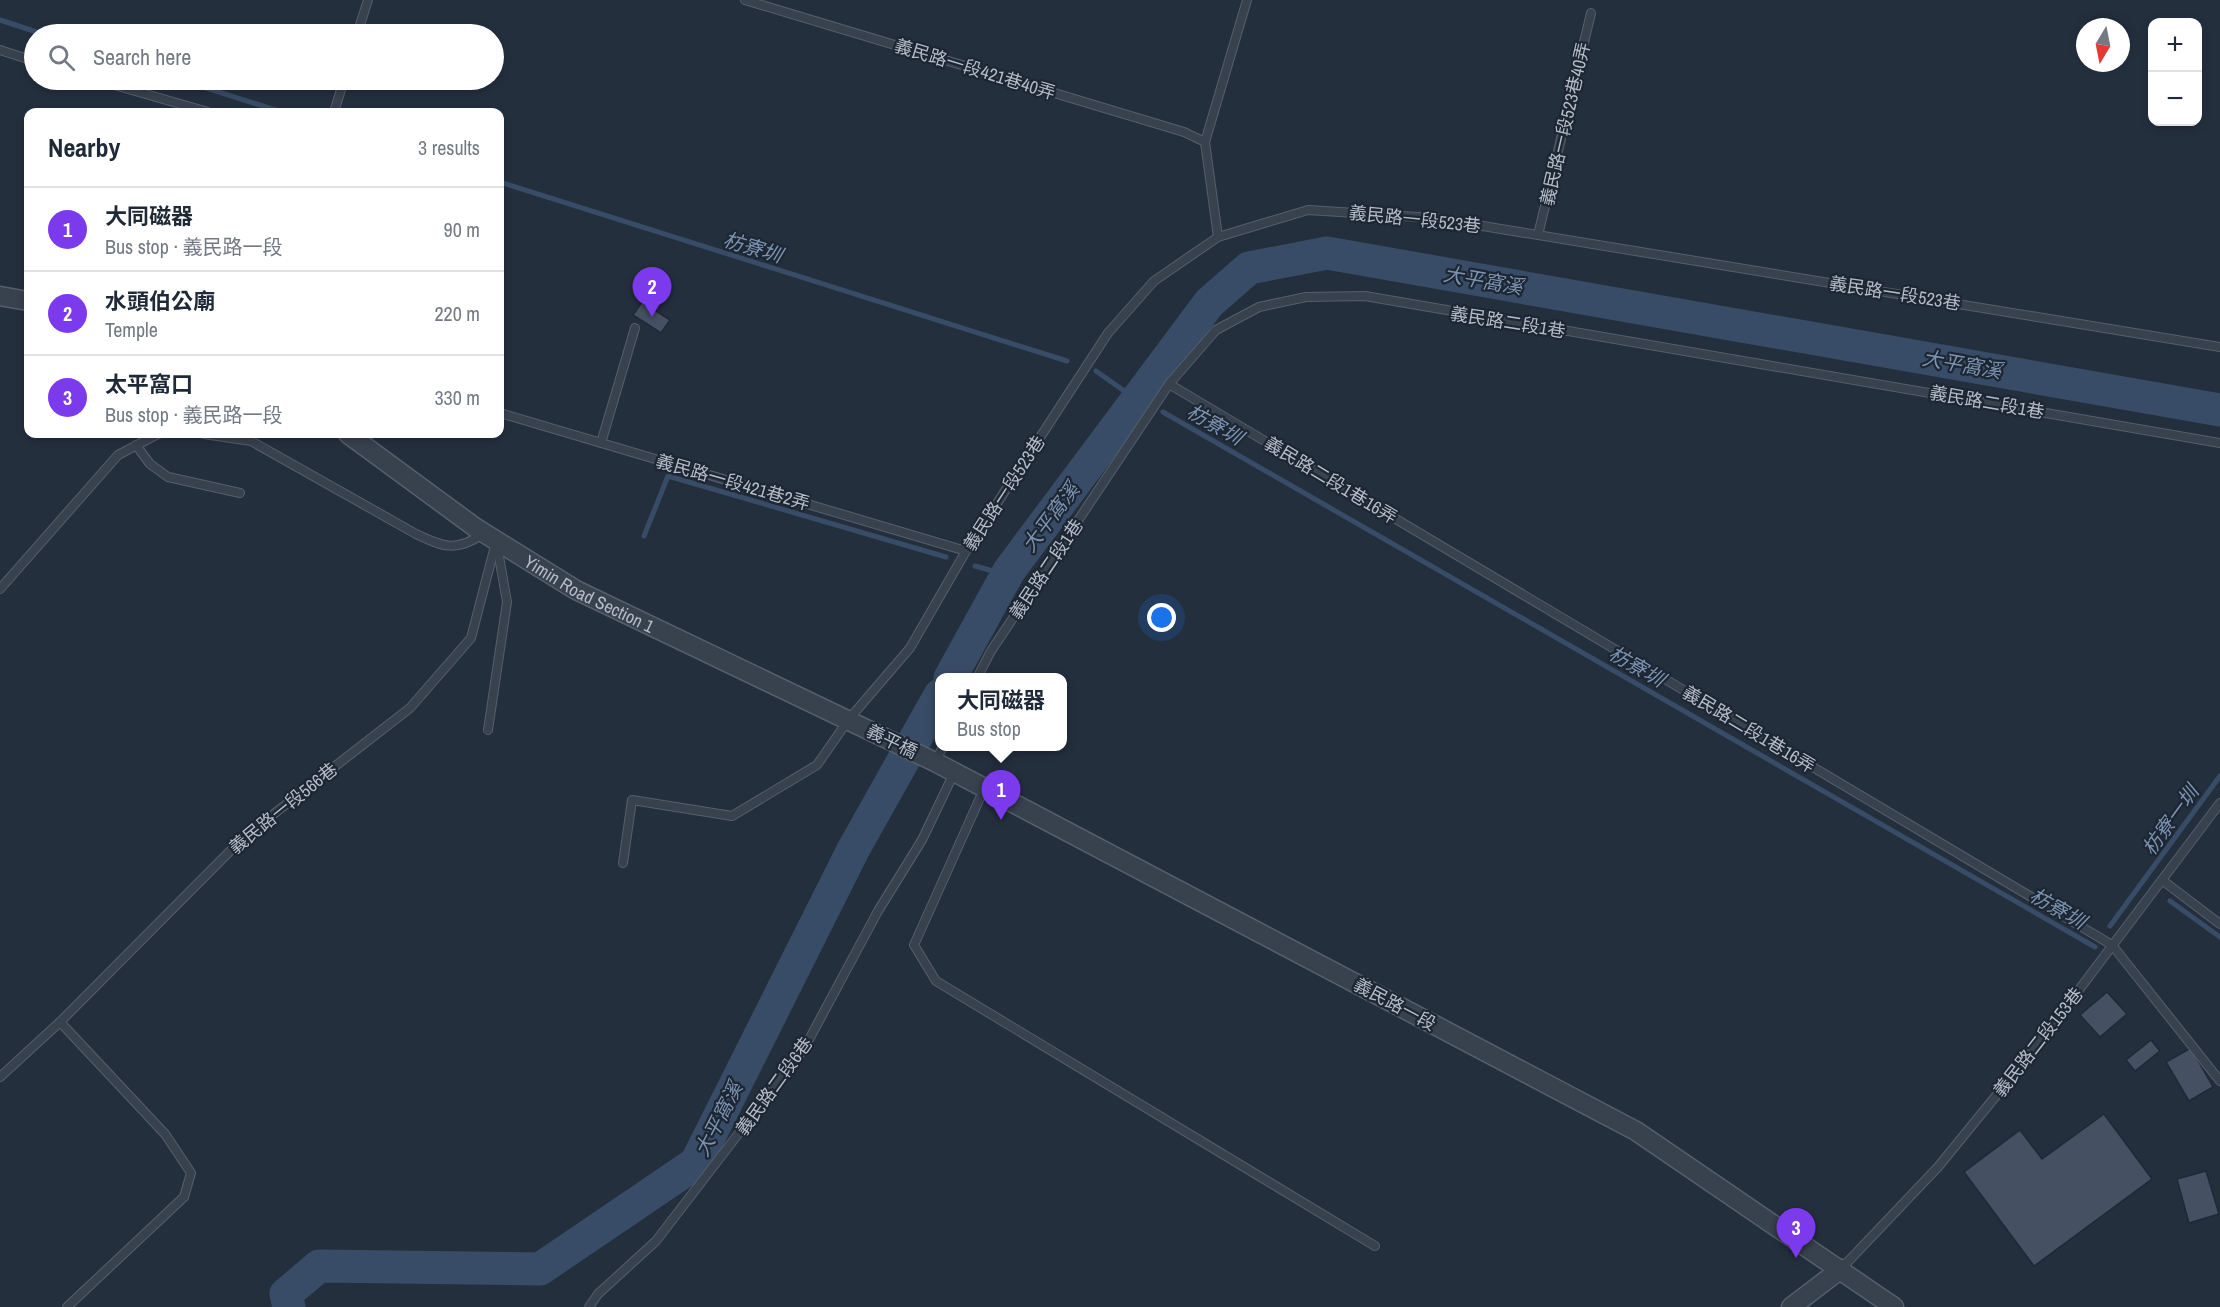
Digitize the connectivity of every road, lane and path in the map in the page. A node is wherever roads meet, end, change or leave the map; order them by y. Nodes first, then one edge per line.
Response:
1 (368, 0) edge
2 (745, 0) edge
3 (1247, 0) edge
4 (1591, 13) dead end
5 (360, 24) edge
6 (0, 51) edge
7 (24, 58) edge
8 (132, 90) edge
9 (341, 90) edge
10 (194, 108) edge
11 (335, 108) edge
12 (1205, 142) junction
13 (1538, 235) junction
14 (1218, 237) junction
15 (0, 296) edge
16 (24, 300) edge
17 (635, 328) dead end
18 (2220, 347) edge
19 (1169, 384) junction
20 (504, 414) edge
21 (151, 438) edge
22 (231, 438) edge
23 (354, 438) edge
24 (601, 443) junction
25 (2220, 443) edge
26 (136, 446) junction
27 (240, 493) dead end
28 (490, 537) junction
29 (966, 551) junction
30 (0, 589) edge
31 (980, 673) edge
32 (849, 720) junction
33 (488, 730) dead end
34 (939, 754) edge
35 (954, 773) junction
36 (984, 789) junction
37 (2220, 803) edge
38 (624, 863) dead end
39 (2162, 880) junction
40 (2220, 924) edge
41 (2112, 945) junction
42 (60, 1022) junction
43 (0, 1077) edge
44 (2220, 1081) edge
45 (1375, 1246) dead end
46 (1841, 1269) junction
47 (67, 1307) edge
48 (589, 1307) edge
49 (1791, 1307) edge
50 (1894, 1307) edge

1 - 5 lane
2 - 12 lane, 義民路一段421巷40弄
3 - 12 lane
4 - 13 lane, 義民路一段523巷40弄
6 - 7 lane
8 - 10 lane
9 - 11 lane
12 - 14 lane
13 - 14 lane, 義民路一段523巷
13 - 18 lane, 義民路一段523巷
14 - 29 lane, 義民路一段523巷
15 - 16 street
17 - 24 lane
19 - 25 lane, 義民路二段1巷
19 - 31 lane, 義民路二段1巷
19 - 41 lane, 義民路二段1巷16弄
20 - 24 lane, 義民路一段421巷2弄
21 - 26 lane
22 - 28 lane
23 - 28 street, Yimin Road Section 1
24 - 29 lane, 義民路一段421巷2弄
26 - 27 lane
26 - 30 lane
28 - 32 street, Yimin Road Section 1
28 - 33 lane
28 - 42 lane, 義民路一段566巷
29 - 32 lane, 義民路一段523巷
32 - 34 street, 義平橋
32 - 38 lane, 義民路一段523巷
34 - 35 street, 義民路一段
35 - 36 street, 義民路一段
35 - 48 lane, 義民路二段6巷
36 - 45 lane
36 - 46 street, 義民路一段
37 - 39 lane, 義民路二段153巷
39 - 40 lane
39 - 41 lane, 義民路二段153巷
41 - 44 lane
41 - 46 lane, 義民路二段153巷
42 - 43 lane, 義民路一段566巷
42 - 47 lane
46 - 49 street
46 - 50 street, 義民路一段

